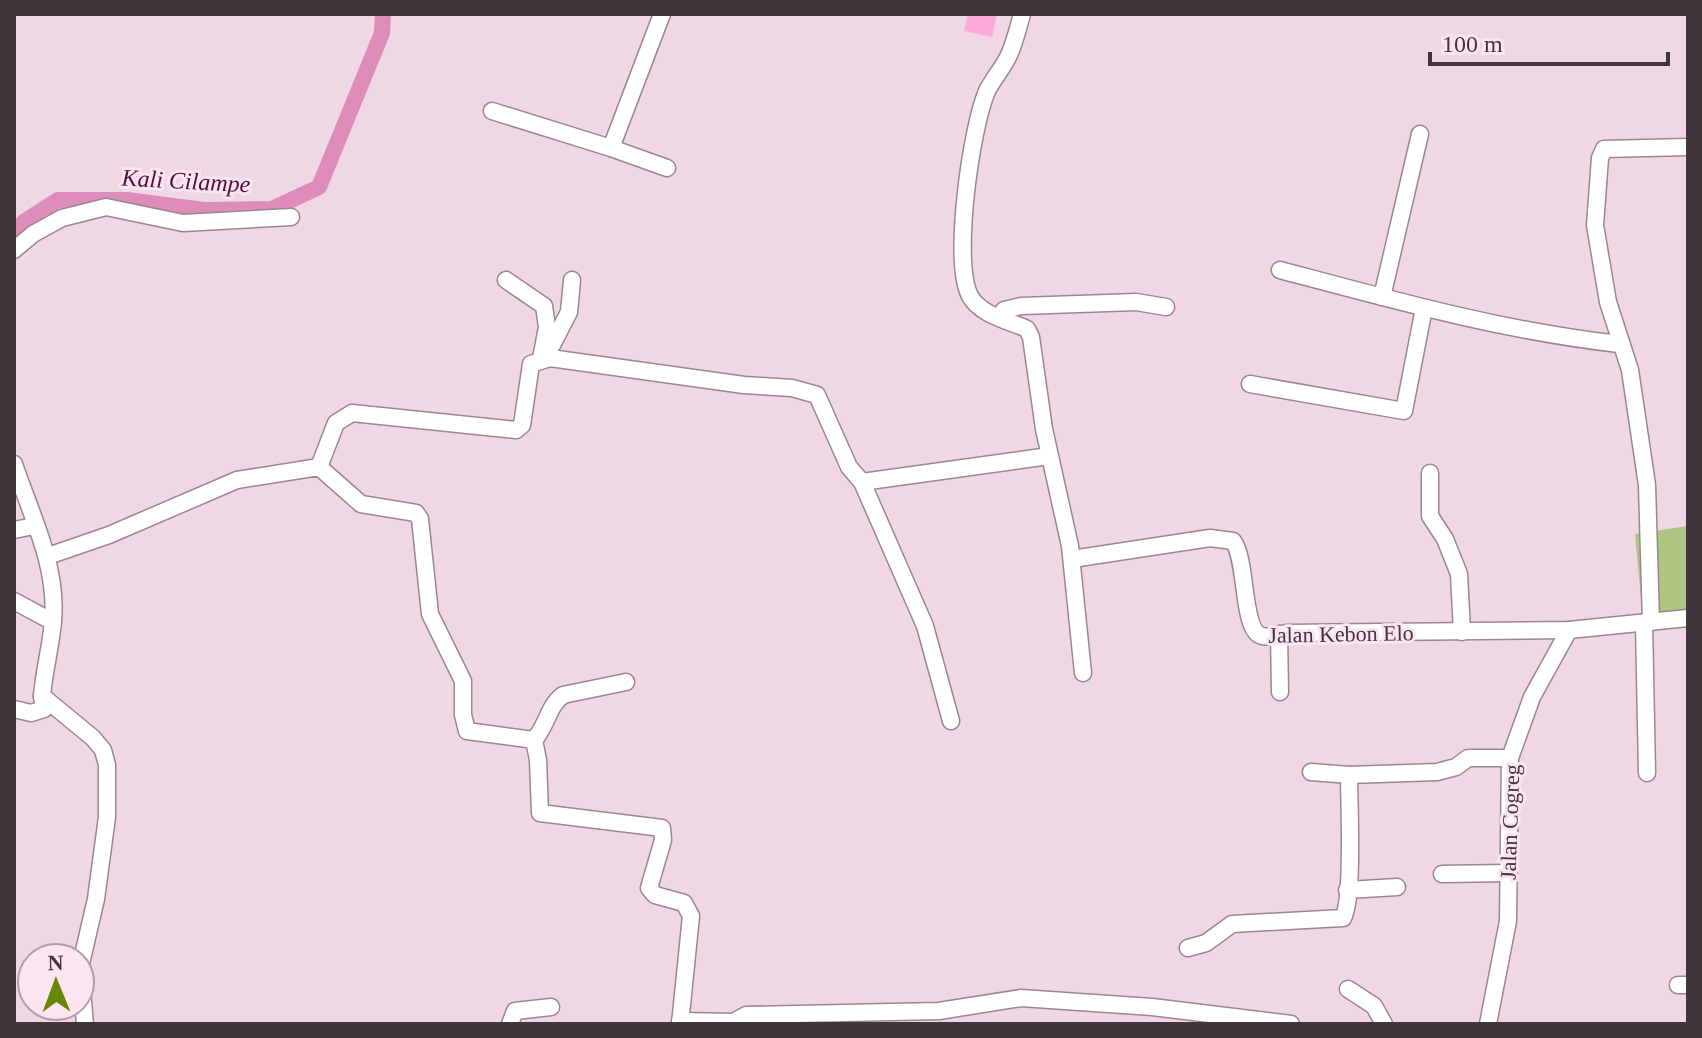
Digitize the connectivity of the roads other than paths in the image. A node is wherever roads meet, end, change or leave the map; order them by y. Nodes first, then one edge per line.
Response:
1 (662, 14) edge
2 (1022, 14) edge
3 (492, 111) dead end
4 (1420, 134) dead end
5 (1688, 147) edge
6 (611, 148) junction
7 (667, 168) dead end
8 (291, 217) dead end
9 (14, 250) edge
10 (1280, 270) dead end
11 (506, 280) dead end
12 (572, 280) dead end
13 (1382, 297) junction
14 (1166, 307) dead end
15 (1424, 308) junction
16 (999, 318) junction
17 (1619, 344) junction
18 (546, 358) junction
19 (1250, 384) dead end
20 (1049, 456) junction
21 (14, 464) edge
22 (319, 467) junction
23 (1430, 473) dead end
24 (862, 482) junction
25 (34, 526) junction
26 (14, 530) edge
27 (48, 556) junction
28 (1072, 559) junction
29 (14, 601) edge
30 (1688, 618) edge
31 (53, 622) junction
32 (1647, 622) junction
33 (1569, 630) junction
34 (1462, 632) junction
35 (1279, 634) junction
36 (1083, 673) dead end
37 (626, 682) dead end
38 (1280, 692) dead end
39 (42, 696) junction
40 (14, 709) edge
41 (951, 721) dead end
42 (534, 740) junction
43 (1510, 758) junction
44 (1311, 772) dead end
45 (1647, 773) dead end
46 (1349, 775) junction
47 (1508, 873) junction
48 (1442, 874) dead end
49 (1397, 887) dead end
50 (1347, 890) junction
51 (1188, 948) dead end
52 (1348, 989) dead end
53 (551, 1007) dead end
54 (680, 1022) edge
55 (85, 1024) edge
56 (510, 1024) edge
57 (1291, 1024) edge
58 (1384, 1024) edge
59 (1488, 1024) edge

1 - 6 street
2 - 16 street
3 - 6 street
4 - 13 street
5 - 17 street
6 - 7 street
8 - 9 street
10 - 13 street
11 - 18 street
12 - 18 street
13 - 15 street
14 - 16 street
15 - 17 street
15 - 19 street
16 - 20 street
17 - 32 street
18 - 22 street
18 - 24 street
20 - 24 street
20 - 28 street
21 - 25 street
22 - 27 street
22 - 42 street
23 - 34 street
24 - 41 street
25 - 26 street
25 - 27 street
27 - 31 street
28 - 35 street, Jalan Kebon Elo
28 - 36 street
29 - 31 street
30 - 32 street, Jalan Kebon Elo
31 - 39 street
32 - 33 street, Jalan Kebon Elo
32 - 45 street
33 - 34 street, Jalan Kebon Elo
33 - 43 street, Jalan Cogreg
34 - 35 street, Jalan Kebon Elo
35 - 38 street
37 - 42 street
39 - 40 street
39 - 55 street
42 - 54 street
43 - 46 street
43 - 47 street, Jalan Cogreg
44 - 46 street
46 - 50 street
47 - 48 street
47 - 59 street, Jalan Cogreg
49 - 50 street
50 - 51 street
52 - 58 street
53 - 56 street
54 - 57 street

